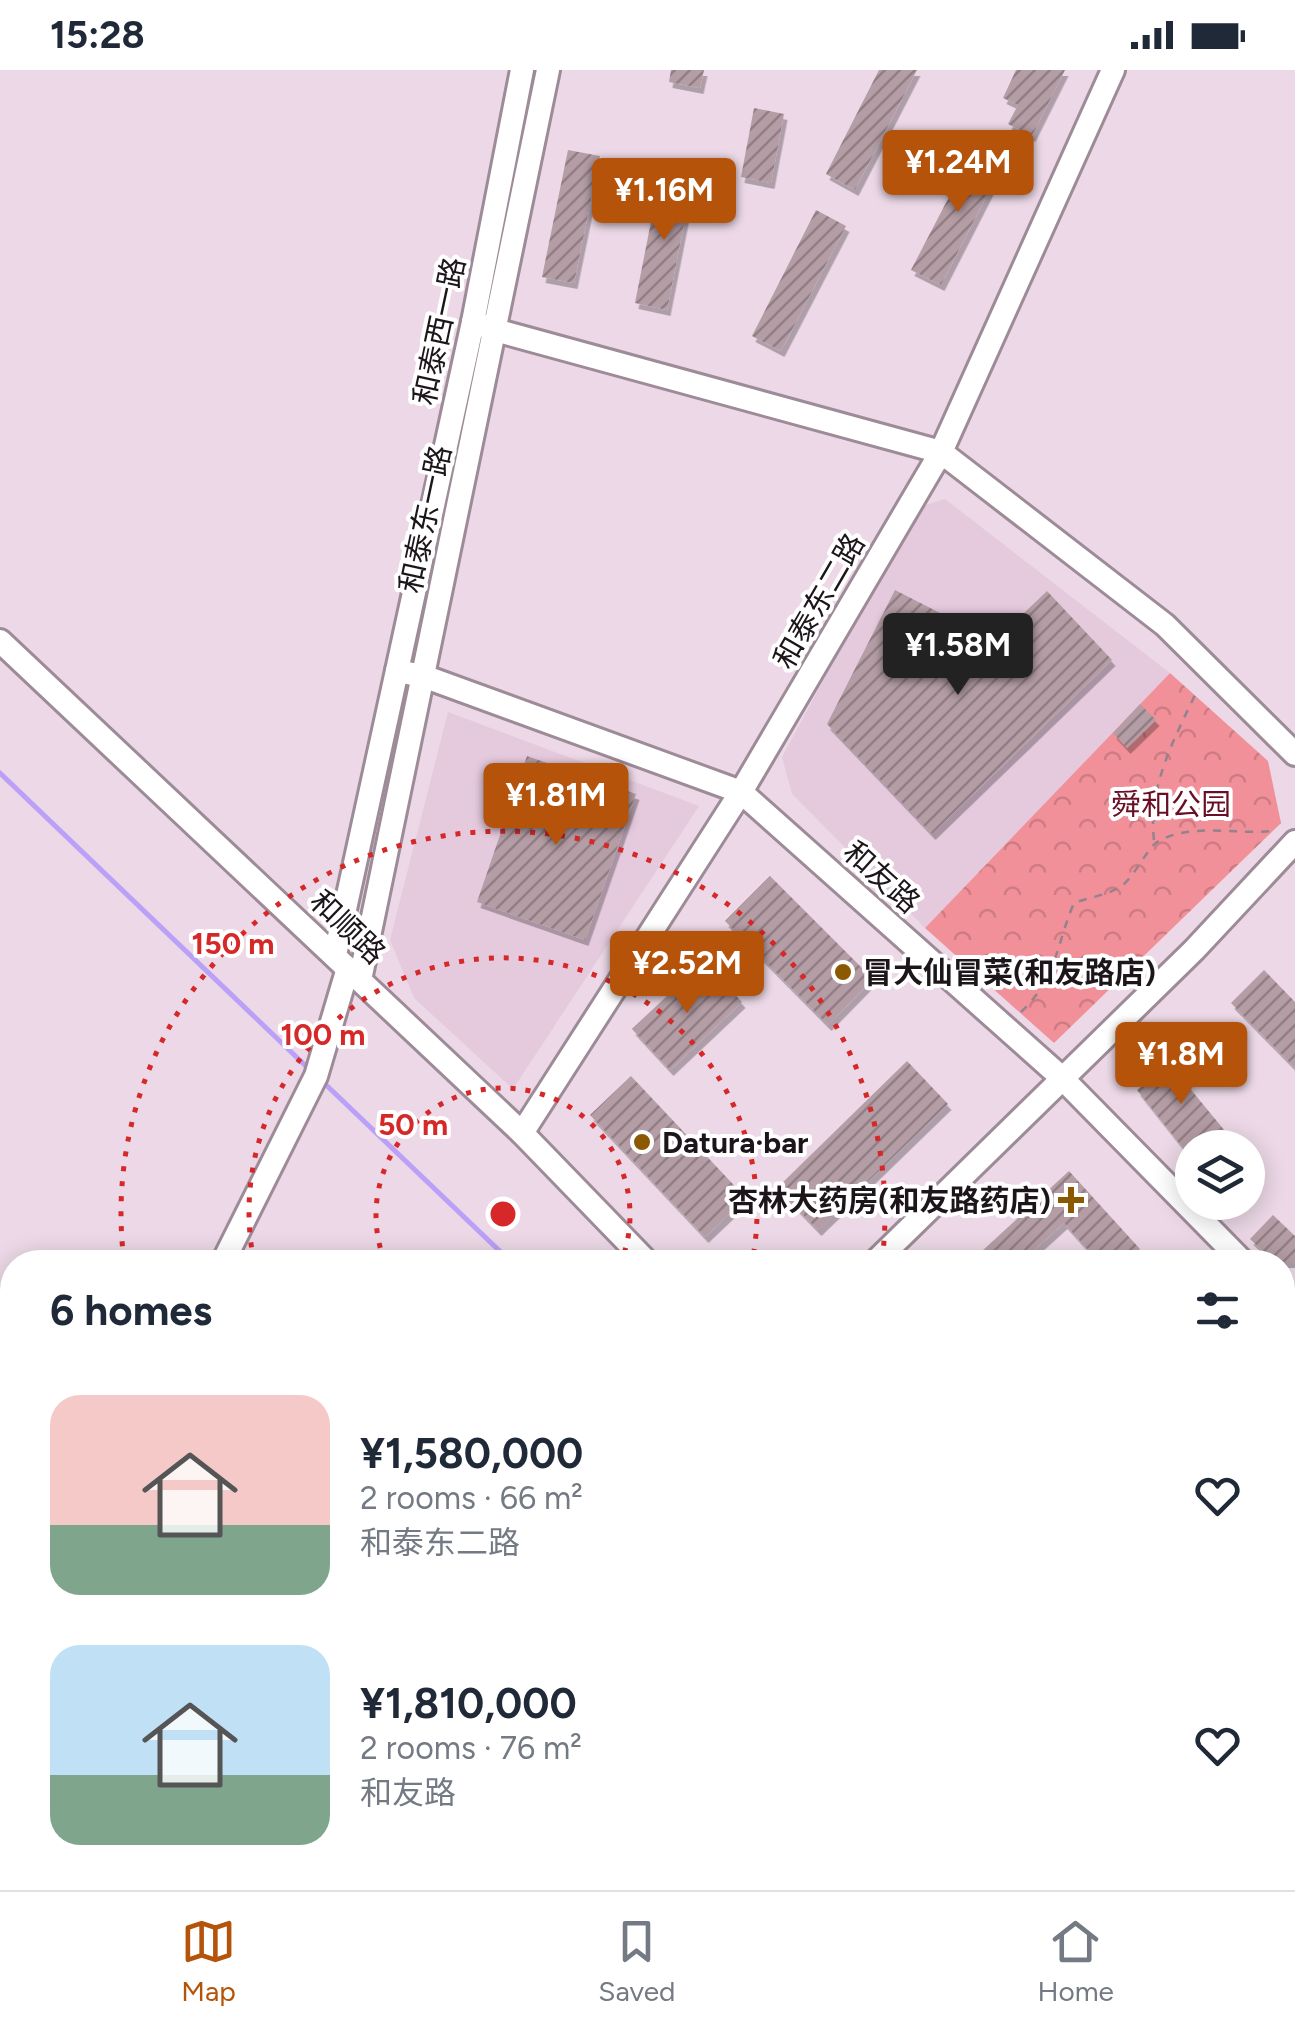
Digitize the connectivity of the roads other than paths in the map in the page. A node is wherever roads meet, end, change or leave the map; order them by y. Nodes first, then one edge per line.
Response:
1 (522, 70) edge
2 (548, 70) edge
3 (1113, 70) edge
4 (484, 326) junction
5 (940, 452) junction
6 (0, 641) edge
7 (397, 670) junction
8 (423, 676) junction
9 (1295, 754) edge
10 (741, 792) junction
11 (1295, 842) edge
12 (348, 968) junction
13 (1062, 1078) junction
14 (522, 1133) junction
15 (229, 1250) edge
16 (635, 1250) edge
17 (887, 1250) edge
18 (1231, 1250) edge

1 - 4 street, 和泰西一路
2 - 4 street, 和泰东一路
3 - 5 street, 和泰东二路
4 - 5 street
4 - 7 street, 和泰西一路
4 - 8 street, 和泰东一路
5 - 9 street
5 - 10 street, 和泰东二路
6 - 12 street, 和顺路
7 - 8 street, 和友路
7 - 12 street, 和泰西一路
8 - 10 street, 和友路
8 - 12 street, 和泰东一路
10 - 13 street, 和友路
10 - 14 street, 和泰东二路
11 - 13 street
12 - 14 street, 和顺路
12 - 15 street
13 - 17 street
13 - 18 street, 和友路
14 - 16 street, 和顺路

